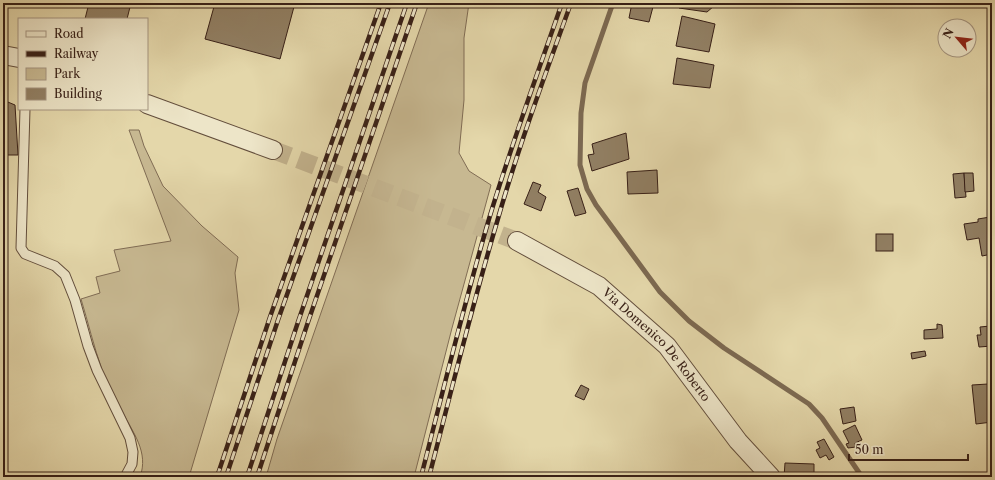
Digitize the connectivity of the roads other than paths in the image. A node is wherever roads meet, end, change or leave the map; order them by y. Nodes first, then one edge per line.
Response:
1 (3, 55) edge
2 (18, 58) edge
3 (148, 104) edge
4 (25, 110) edge
5 (273, 150) tunnel mouth
6 (517, 241) tunnel mouth
7 (125, 477) edge
8 (771, 477) edge

1 - 2 street
3 - 5 street
4 - 7 lane
6 - 8 street, Via Domenico De Roberto

